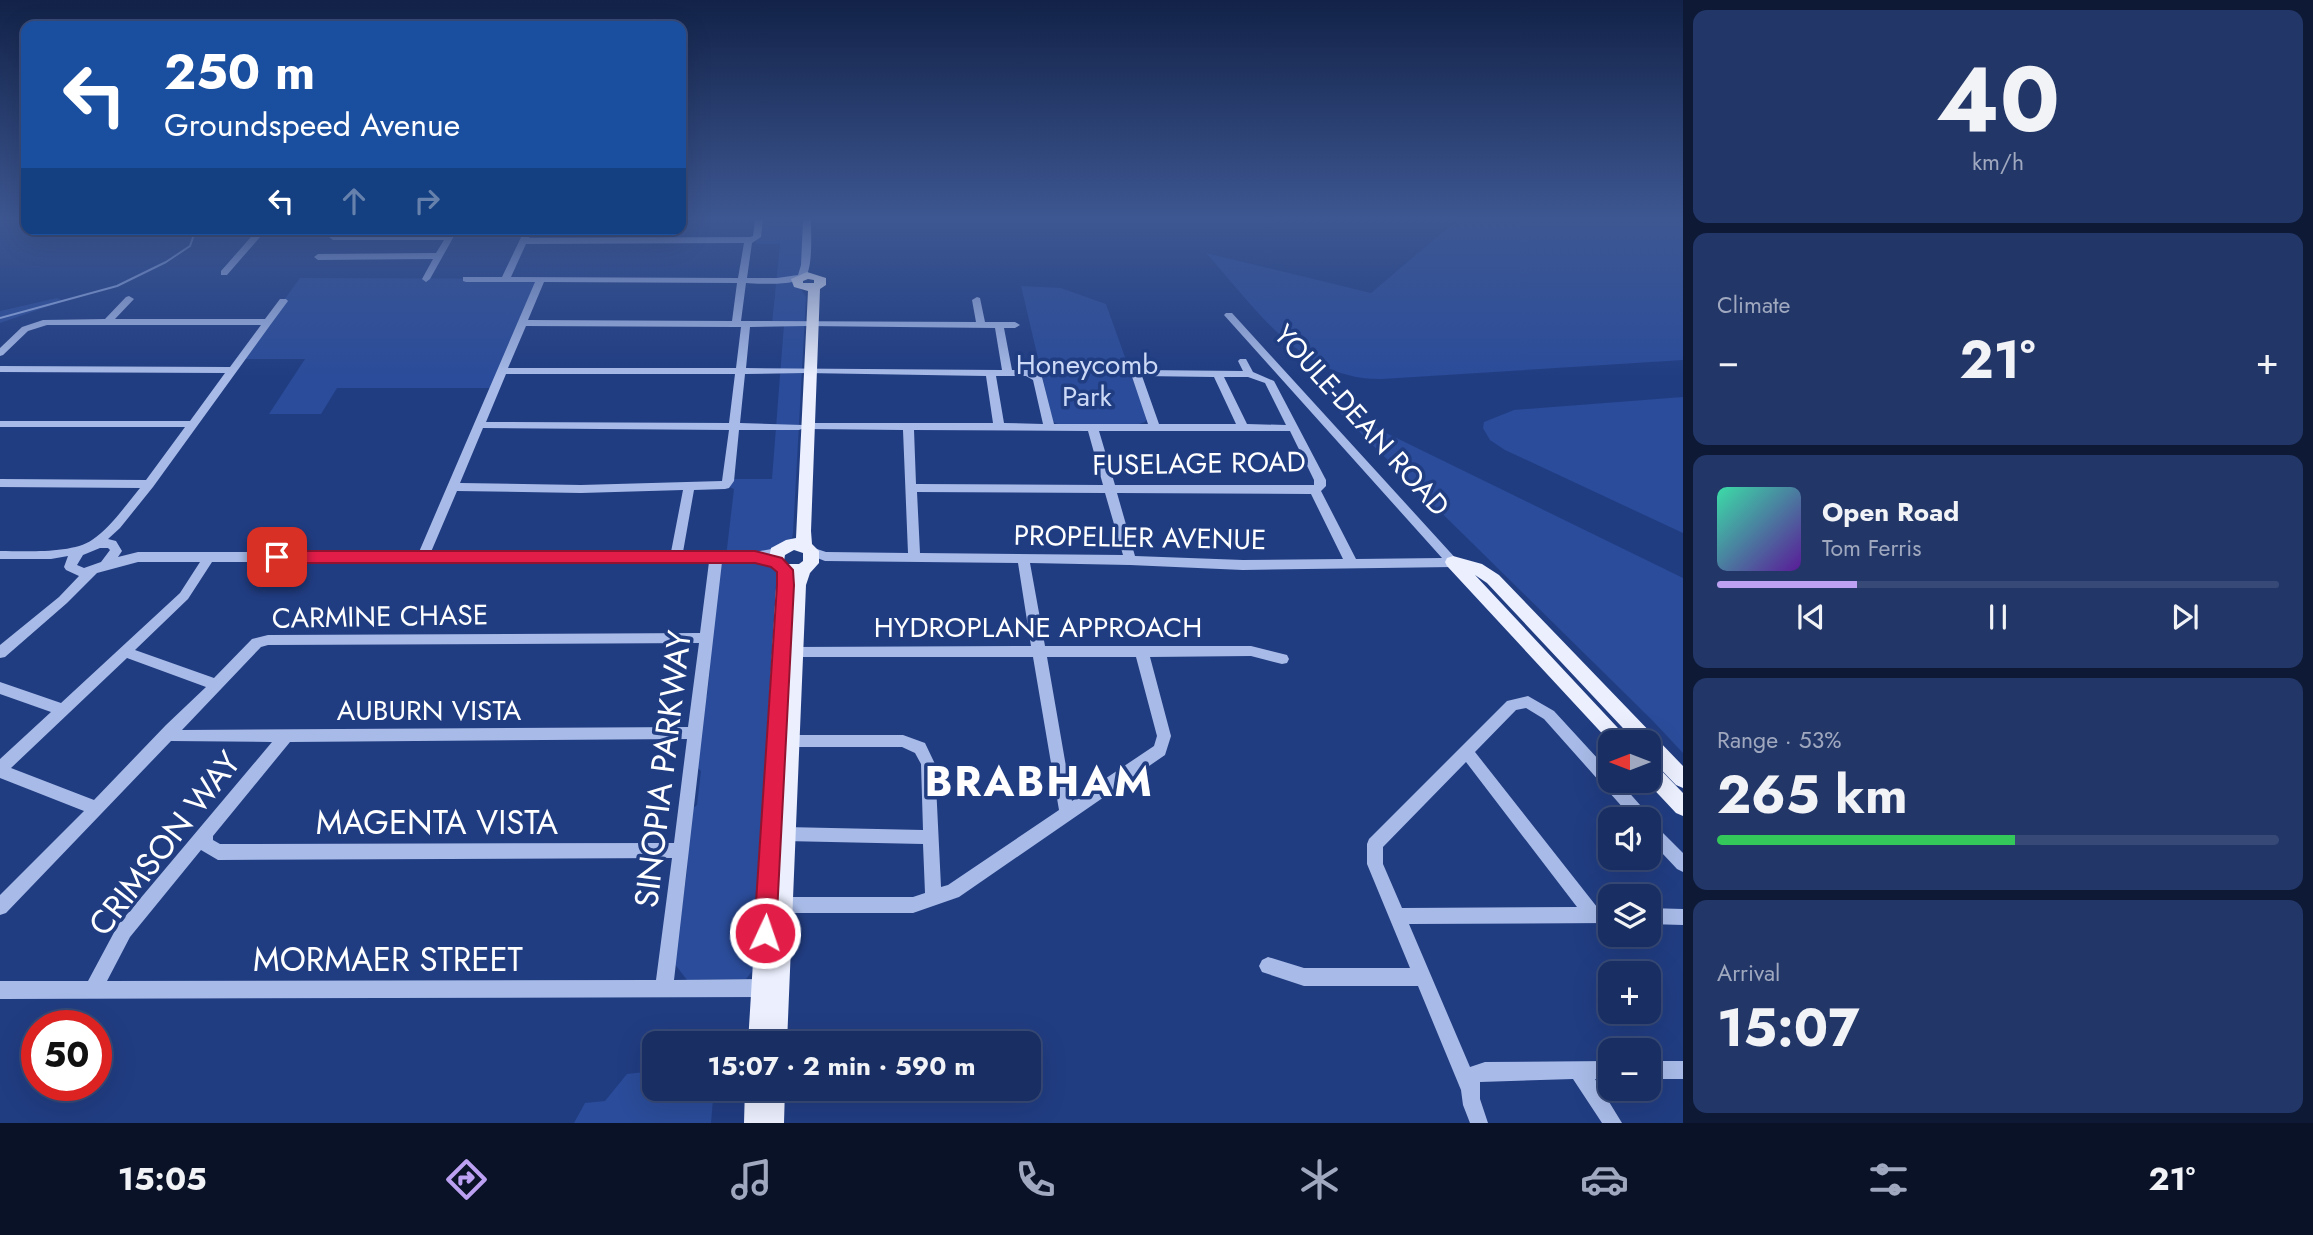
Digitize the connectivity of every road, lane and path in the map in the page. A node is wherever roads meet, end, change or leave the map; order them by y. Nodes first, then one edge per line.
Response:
1 (429, 272) edge
2 (508, 272) edge
3 (743, 272) edge
4 (805, 272) edge
5 (425, 279) dead end
6 (466, 279) dead end
7 (505, 279) junction
8 (541, 279) junction
9 (805, 279) junction
10 (742, 281) junction
11 (129, 299) dead end
12 (977, 300) dead end
13 (283, 301) dead end
14 (1229, 315) dead end
15 (108, 321) junction
16 (268, 322) junction
17 (522, 323) junction
18 (741, 324) junction
19 (808, 324) junction
20 (981, 325) junction
21 (999, 325) junction
22 (1015, 325) dead end
23 (0, 353) edge
24 (1242, 361) dead end
25 (0, 369) edge
26 (232, 370) junction
27 (501, 371) junction
28 (805, 371) junction
29 (740, 372) junction
30 (990, 372) junction
31 (1007, 372) junction
32 (1218, 374) junction
33 (1249, 374) junction
34 (0, 424) edge
35 (193, 424) junction
36 (479, 425) junction
37 (908, 426) junction
38 (734, 427) junction
39 (804, 427) junction
40 (999, 427) junction
41 (1049, 427) junction
42 (1093, 428) junction
43 (1155, 428) junction
44 (1243, 428) junction
45 (1293, 428) junction
46 (0, 483) edge
47 (149, 485) junction
48 (689, 486) junction
49 (453, 487) junction
50 (912, 488) junction
51 (1111, 489) junction
52 (1315, 490) junction
53 (116, 525) junction
54 (89, 547) junction
55 (114, 547) junction
56 (0, 555) edge
57 (51, 555) junction
58 (138, 557) junction
59 (209, 557) junction
60 (676, 557) junction
61 (716, 557) junction
62 (755, 557) joint
63 (798, 557) junction
64 (423, 558) junction
65 (914, 558) junction
66 (1023, 559) junction
67 (1130, 560) junction
68 (1351, 562) junction
69 (1454, 562) junction
70 (105, 565) junction
71 (71, 567) junction
72 (91, 572) junction
73 (66, 597) junction
74 (705, 638) junction
75 (0, 639) edge
76 (17, 639) junction
77 (125, 652) junction
78 (794, 652) junction
79 (0, 653) edge
80 (1039, 653) junction
81 (1142, 653) junction
82 (1282, 659) dead end
83 (214, 684) junction
84 (0, 688) edge
85 (63, 710) junction
86 (171, 729) junction
87 (1611, 730) edge
88 (1637, 730) edge
89 (693, 733) junction
90 (286, 736) junction
91 (790, 741) junction
92 (1467, 752) junction
93 (1661, 756) edge
94 (0, 770) edge
95 (1683, 779) edge
96 (1661, 784) edge
97 (1632, 807) edge
98 (1683, 807) edge
99 (95, 808) junction
100 (1067, 813) junction
101 (205, 835) junction
102 (785, 835) junction
103 (930, 836) junction
104 (1661, 840) edge
105 (679, 850) junction
106 (1683, 864) edge
107 (933, 898) junction
108 (781, 905) junction
109 (0, 907) edge
110 (1592, 915) junction
111 (1598, 915) edge
112 (1399, 916) junction
113 (1661, 916) edge
114 (1683, 917) edge
115 (1268, 966) dead end
116 (1422, 978) junction
117 (664, 987) junction
118 (769, 988) junction
119 (0, 990) edge
120 (93, 990) junction
121 (762, 1031) edge
122 (774, 1031) edge
123 (1578, 1070) junction
124 (1598, 1070) edge
125 (1661, 1070) edge
126 (1683, 1070) edge
127 (1469, 1087) junction
128 (757, 1101) edge
129 (773, 1101) edge
130 (756, 1123) edge
131 (772, 1123) edge
132 (1479, 1123) edge
133 (1613, 1123) edge

1 - 5 street
2 - 7 street
3 - 10 street
4 - 9 street
6 - 7 street
7 - 8 street
8 - 10 street
8 - 17 street
9 - 10 street
9 - 19 main road
10 - 18 street
11 - 15 street
12 - 20 street
13 - 16 street
14 - 69 street, YOULE-DEAN ROAD
15 - 16 street
15 - 23 street
16 - 26 street
17 - 18 street
17 - 27 street
18 - 19 street
18 - 29 street
19 - 20 street
19 - 28 main road
20 - 21 street
21 - 22 street
21 - 31 street
24 - 33 street
25 - 26 street
26 - 35 street
27 - 29 street
27 - 36 street
28 - 29 street
28 - 30 street
28 - 39 main road
29 - 38 street
30 - 31 street
30 - 40 street
31 - 41 street
32 - 33 street, FUSELAGE ROAD
32 - 43 street, FUSELAGE ROAD
32 - 44 street
33 - 45 street, FUSELAGE ROAD
34 - 35 street
35 - 47 street
36 - 38 street
36 - 49 street
37 - 39 street
37 - 40 street
37 - 50 street
38 - 39 street
38 - 48 street
39 - 63 main road
40 - 41 street
41 - 42 street
42 - 43 street
42 - 51 street
43 - 44 street
44 - 45 street
45 - 52 street, FUSELAGE ROAD
46 - 47 street
47 - 53 street
48 - 49 street
48 - 60 street
49 - 64 street
50 - 51 street, FUSELAGE ROAD
50 - 65 street
51 - 52 street, FUSELAGE ROAD
51 - 67 street
52 - 68 street
53 - 54 street
53 - 55 street
54 - 55 street
54 - 57 street
54 - 71 street
55 - 58 street
55 - 70 street
56 - 57 street
57 - 71 street
58 - 59 street
58 - 70 street
59 - 64 street
59 - 77 street
60 - 61 street
60 - 64 street
61 - 62 street
61 - 74 street, SINOPIA PARKWAY
62 - 63 street, PROPELLER AVENUE
63 - 65 street, PROPELLER AVENUE
63 - 78 main road
63 - 118 main road
65 - 66 street, PROPELLER AVENUE
66 - 67 street, PROPELLER AVENUE
66 - 80 street
67 - 68 street, PROPELLER AVENUE
68 - 69 street, PROPELLER AVENUE
69 - 87 main road, YOULE-DEAN ROAD
69 - 88 main road, YOULE-DEAN ROAD
70 - 72 street
71 - 72 street
71 - 73 street
72 - 73 street
73 - 76 street
74 - 83 street, CARMINE CHASE
74 - 89 street, SINOPIA PARKWAY
75 - 76 street
76 - 79 street
77 - 83 street
77 - 85 street
78 - 80 street, HYDROPLANE APPROACH
78 - 91 main road
80 - 81 street, HYDROPLANE APPROACH
80 - 100 street
81 - 82 street, HYDROPLANE APPROACH
81 - 100 street
83 - 86 street, CARMINE CHASE
84 - 85 street
85 - 94 street
86 - 90 street, AUBURN VISTA
86 - 99 street, CARMINE CHASE
89 - 90 street, AUBURN VISTA
89 - 105 street, SINOPIA PARKWAY
90 - 101 street, CRIMSON WAY
91 - 102 main road
91 - 103 street
92 - 97 street
92 - 110 street
92 - 112 street
93 - 95 main road, YOULE-DEAN ROAD
94 - 99 street
96 - 98 main road
99 - 109 street, CARMINE CHASE
100 - 107 street
101 - 105 street, MAGENTA VISTA
101 - 120 street, CRIMSON WAY
102 - 103 street
102 - 108 main road
103 - 107 street
104 - 106 street
105 - 117 street, SINOPIA PARKWAY
107 - 108 street
108 - 118 main road
110 - 111 street
110 - 112 street
112 - 116 street
113 - 114 street
115 - 116 street
116 - 127 street
117 - 118 street, MORMAER STREET
117 - 120 street, MORMAER STREET
118 - 121 main road
118 - 122 main road
119 - 120 street, MORMAER STREET
123 - 124 street
123 - 127 street
123 - 133 street
125 - 126 street
127 - 132 street
128 - 130 main road
129 - 131 main road

